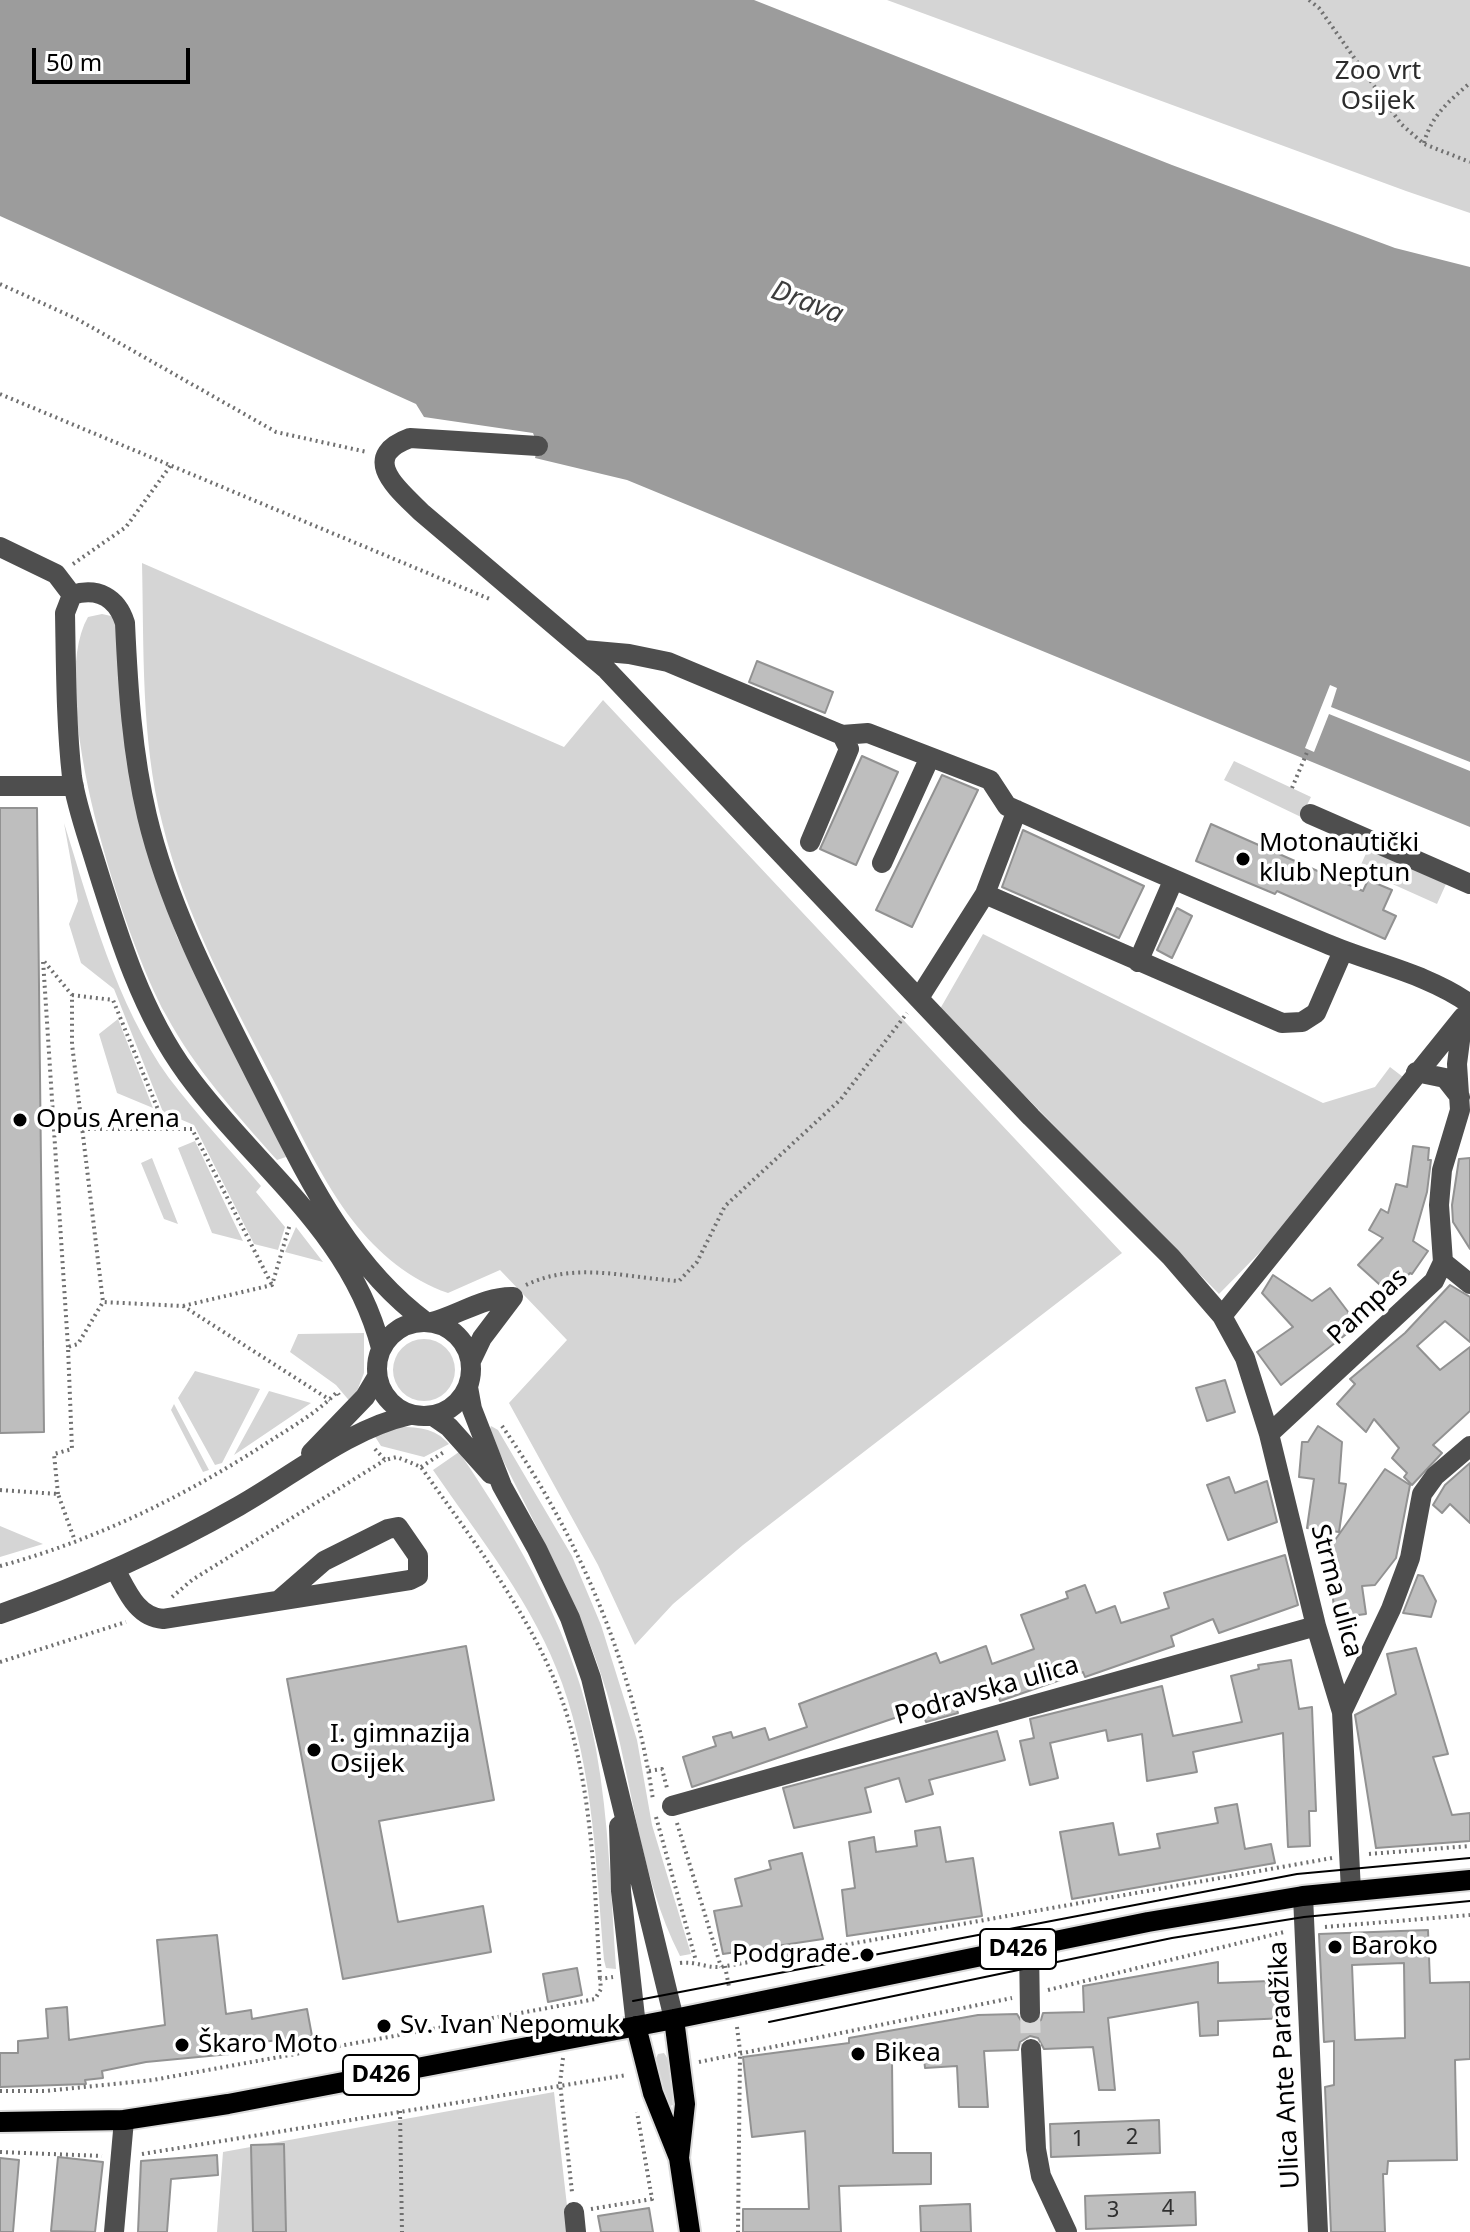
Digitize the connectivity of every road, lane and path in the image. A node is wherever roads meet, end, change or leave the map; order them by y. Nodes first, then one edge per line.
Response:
1 (1309, 0) edge
2 (1470, 83) edge
3 (1424, 144) junction
4 (1470, 162) edge
5 (0, 284) edge
6 (0, 394) edge
7 (538, 446) dead end
8 (385, 456) junction
9 (171, 465) junction
10 (0, 547) edge
11 (56, 574) junction
12 (72, 595) junction
13 (502, 602) dead end
14 (584, 650) junction
15 (842, 735) junction
16 (1308, 750) dead end
17 (930, 757) junction
18 (0, 786) edge
19 (74, 786) junction
20 (1292, 788) dead end
21 (1017, 810) junction
22 (1310, 814) dead end
23 (810, 842) dead end
24 (882, 863) dead end
25 (1173, 881) junction
26 (1470, 884) edge
27 (985, 894) junction
28 (1343, 951) junction
29 (1138, 962) junction
30 (72, 995) junction
31 (919, 998) junction
32 (1468, 1011) edge
33 (1416, 1072) junction
34 (1460, 1097) junction
35 (82, 1129) junction
36 (166, 1129) junction
37 (281, 1213) dead end
38 (1443, 1262) junction
39 (1470, 1284) edge
40 (272, 1285) junction
41 (513, 1297) junction
42 (103, 1302) junction
43 (183, 1306) junction
44 (1222, 1316) junction
45 (429, 1322) junction
46 (68, 1347) junction
47 (381, 1348) junction
48 (471, 1361) junction
49 (377, 1377) junction
50 (468, 1387) junction
51 (330, 1400) dead end
52 (410, 1415) junction
53 (433, 1416) junction
54 (1269, 1434) junction
55 (1470, 1446) edge
56 (385, 1460) dead end
57 (292, 1473) junction
58 (502, 1486) junction
59 (0, 1490) edge
60 (58, 1494) junction
61 (75, 1541) dead end
62 (116, 1571) junction
63 (278, 1601) junction
64 (0, 1614) edge
65 (145, 1614) junction
66 (1316, 1626) junction
67 (0, 1662) edge
68 (1342, 1712) junction
69 (649, 1771) dead end
70 (619, 1798) junction
71 (672, 1806) junction
72 (1470, 1846) edge
73 (1349, 1856) junction
74 (1470, 1880) edge
75 (1351, 1891) junction
76 (1303, 1896) junction
77 (1029, 1947) junction
78 (663, 1966) junction
79 (723, 1966) junction
80 (630, 1973) junction
81 (553, 2007) junction
82 (734, 2007) junction
83 (1030, 2013) tunnel mouth
84 (674, 2019) junction
85 (636, 2026) junction
86 (560, 2041) junction
87 (1031, 2049) tunnel mouth
88 (560, 2083) junction
89 (632, 2088) dead end
90 (0, 2091) edge
91 (635, 2101) dead end
92 (400, 2111) junction
93 (124, 2120) junction
94 (0, 2122) edge
95 (0, 2152) edge
96 (122, 2156) junction
97 (679, 2158) junction
98 (575, 2222) edge
99 (114, 2232) edge
100 (402, 2232) edge
101 (690, 2232) edge
102 (738, 2232) edge
103 (1067, 2232) edge
104 (1318, 2232) edge

1 - 3 path
2 - 3 path
3 - 4 path
5 - 8 path
6 - 9 path
7 - 8 street
8 - 14 street, Strma ulica
9 - 11 path
9 - 13 path
10 - 11 street
11 - 12 street
12 - 19 street
12 - 45 street
14 - 15 street
14 - 31 street, Strma ulica
15 - 17 street
15 - 23 street
16 - 20 path
17 - 21 street
17 - 24 street
18 - 19 street
19 - 47 street
21 - 25 street
21 - 27 street
22 - 26 street
25 - 28 street
25 - 29 street
27 - 29 street
27 - 31 street
28 - 29 street
28 - 32 street
30 - 35 path
30 - 36 path
30 - 46 path
31 - 41 path
31 - 44 street, Strma ulica
32 - 33 street
32 - 34 street, Pampas
33 - 34 street
33 - 44 street
34 - 38 street, Pampas
35 - 36 path
35 - 42 path
36 - 40 path
37 - 40 path
38 - 39 street
38 - 54 street, Pampas
40 - 43 path
41 - 45 street
41 - 48 street
42 - 43 path
42 - 46 path
43 - 51 path
44 - 54 street, Strma ulica
45 - 47 street
45 - 48 street
46 - 60 path
47 - 49 street
48 - 50 street
49 - 52 street
49 - 57 street
50 - 53 street
50 - 58 street
52 - 53 street
52 - 57 street
53 - 58 street
54 - 66 street, Strma ulica
55 - 68 street
56 - 65 path
57 - 62 street
58 - 70 street
59 - 60 path
60 - 61 path
62 - 64 street
62 - 65 street
63 - 63 street
63 - 65 street
65 - 67 path
66 - 68 street, Strma ulica
66 - 71 street, Podravska ulica
68 - 73 street, Strma ulica
69 - 71 path
70 - 78 street
70 - 80 street
71 - 79 path
72 - 73 path
73 - 75 street, Strma ulica
73 - 79 path
74 - 75 main road, D426
75 - 76 main road, D426
76 - 77 main road, D426
76 - 104 street, Ulica Ante Paradžika
77 - 82 main road, D426
77 - 83 street
78 - 79 path
78 - 84 street
79 - 82 path
80 - 81 path
80 - 85 street
81 - 86 path
81 - 90 path
82 - 84 main road, D426
82 - 102 path
84 - 85 main road, D426
84 - 97 main road
85 - 86 main road, D426
85 - 97 main road
86 - 88 path
86 - 93 main road, D426
87 - 103 street
88 - 89 path
88 - 92 path
88 - 98 path
91 - 98 path
92 - 96 path
92 - 100 path
93 - 94 main road, D426
93 - 96 street
95 - 96 path
96 - 99 street
97 - 101 main road

